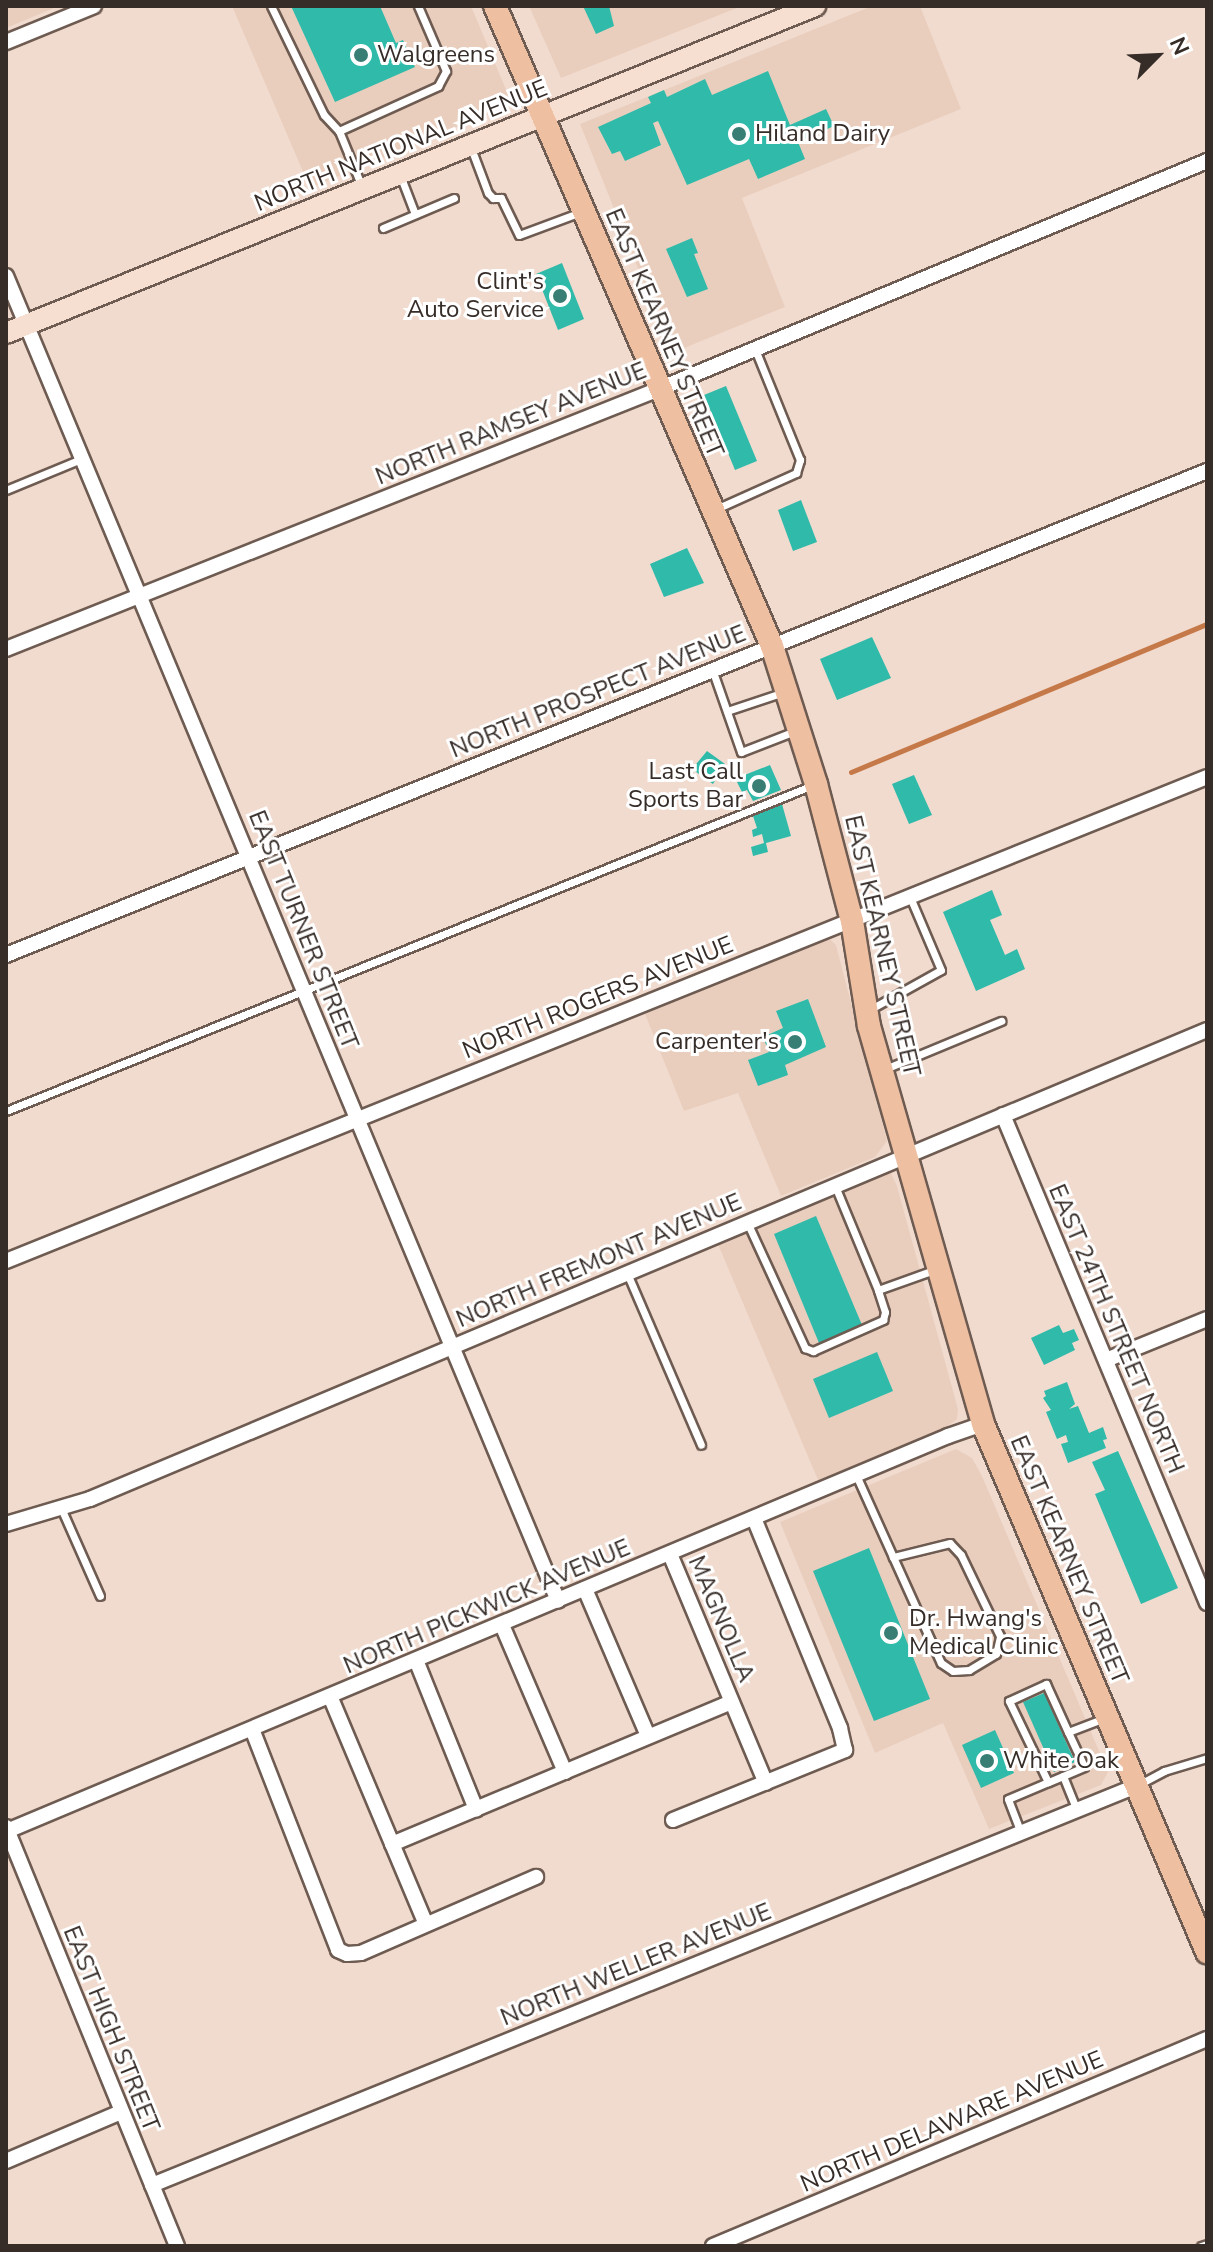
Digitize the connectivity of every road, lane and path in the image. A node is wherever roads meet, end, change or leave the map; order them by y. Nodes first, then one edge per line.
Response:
1 (94, 6) edge
2 (271, 6) edge
3 (418, 6) edge
4 (495, 6) edge
5 (815, 6) edge
6 (6, 42) edge
7 (543, 117) junction
8 (339, 131) junction
9 (470, 146) junction
10 (1207, 161) edge
11 (400, 175) junction
12 (363, 189) junction
13 (454, 198) dead end
14 (583, 211) junction
15 (415, 214) junction
16 (383, 228) dead end
17 (6, 276) edge
18 (27, 325) junction
19 (6, 333) edge
20 (755, 349) junction
21 (659, 389) junction
22 (83, 459) junction
23 (1207, 471) edge
24 (6, 490) edge
25 (712, 511) junction
26 (141, 596) junction
27 (772, 646) junction
28 (6, 649) edge
29 (712, 669) junction
30 (786, 691) junction
31 (727, 711) junction
32 (799, 730) junction
33 (1207, 777) edge
34 (816, 784) junction
35 (250, 855) junction
36 (910, 897) junction
37 (852, 921) junction
38 (6, 955) edge
39 (304, 989) junction
40 (867, 1011) junction
41 (1001, 1021) dead end
42 (1207, 1030) edge
43 (883, 1069) junction
44 (6, 1111) edge
45 (1003, 1115) junction
46 (356, 1118) junction
47 (909, 1155) junction
48 (835, 1186) junction
49 (747, 1222) junction
50 (6, 1261) edge
51 (940, 1269) junction
52 (627, 1273) junction
53 (878, 1290) junction
54 (1207, 1319) edge
55 (453, 1346) junction
56 (1106, 1360) junction
57 (983, 1424) junction
58 (701, 1445) dead end
59 (856, 1475) junction
60 (61, 1508) junction
61 (754, 1518) junction
62 (6, 1524) edge
63 (670, 1554) junction
64 (893, 1557) junction
65 (585, 1589) junction
66 (100, 1596) dead end
67 (558, 1601) junction
68 (1207, 1603) edge
69 (502, 1625) junction
70 (416, 1660) junction
71 (330, 1696) junction
72 (732, 1702) junction
73 (1029, 1717) dead end
74 (1107, 1717) junction
75 (1020, 1721) junction
76 (252, 1729) junction
77 (1065, 1729) junction
78 (648, 1736) junction
79 (1039, 1739) dead end
80 (1030, 1743) junction
81 (1207, 1758) edge
82 (1048, 1759) dead end
83 (1039, 1764) junction
84 (565, 1772) junction
85 (1063, 1776) junction
86 (1048, 1782) junction
87 (766, 1783) junction
88 (1136, 1786) junction
89 (476, 1809) junction
90 (1077, 1810) junction
91 (673, 1820) dead end
92 (7, 1829) edge
93 (1021, 1833) junction
94 (392, 1844) junction
95 (536, 1877) dead end
96 (426, 1924) junction
97 (1207, 1952) edge
98 (1207, 2039) edge
99 (121, 2112) junction
100 (6, 2161) edge
101 (152, 2185) junction
102 (1207, 2244) edge
103 (177, 2246) edge
104 (713, 2246) edge
105 (1201, 2246) edge

1 - 6 street
2 - 8 lane
3 - 8 lane
4 - 7 main road, EAST KEARNEY STREET
5 - 7 main road, NORTH NATIONAL AVENUE
7 - 9 main road, NORTH NATIONAL AVENUE
7 - 14 main road, EAST KEARNEY STREET
8 - 12 lane
9 - 11 main road, NORTH NATIONAL AVENUE
9 - 14 lane
10 - 20 street, NORTH RAMSEY AVENUE
11 - 12 main road, NORTH NATIONAL AVENUE
11 - 15 lane
12 - 18 main road, NORTH NATIONAL AVENUE
13 - 15 lane
14 - 21 main road, EAST KEARNEY STREET
15 - 16 lane
17 - 18 street, EAST TURNER STREET
18 - 19 main road, NORTH NATIONAL AVENUE
18 - 22 street, EAST TURNER STREET
20 - 21 street, NORTH RAMSEY AVENUE
20 - 25 lane
21 - 25 main road, EAST KEARNEY STREET
21 - 26 street, NORTH RAMSEY AVENUE
22 - 24 lane
22 - 26 street, EAST TURNER STREET
23 - 27 street, NORTH PROSPECT AVENUE
25 - 27 main road, EAST KEARNEY STREET
26 - 28 street, NORTH RAMSEY AVENUE
26 - 35 street, EAST TURNER STREET
27 - 29 street, NORTH PROSPECT AVENUE
27 - 30 main road, EAST KEARNEY STREET
29 - 31 lane
29 - 35 street, NORTH PROSPECT AVENUE
30 - 31 lane
30 - 32 main road, EAST KEARNEY STREET
31 - 32 lane
32 - 34 main road, EAST KEARNEY STREET
33 - 36 street, NORTH ROGERS AVENUE
34 - 37 main road, EAST KEARNEY STREET
34 - 39 lane
35 - 38 street, NORTH PROSPECT AVENUE
35 - 39 street, EAST TURNER STREET
36 - 37 street, NORTH ROGERS AVENUE
36 - 40 lane
37 - 40 main road, EAST KEARNEY STREET
37 - 46 street, NORTH ROGERS AVENUE
39 - 44 lane
39 - 46 street, EAST TURNER STREET
40 - 43 main road, EAST KEARNEY STREET
41 - 43 lane
42 - 45 street, NORTH FREMONT AVENUE
43 - 47 main road, EAST KEARNEY STREET
45 - 47 street, NORTH FREMONT AVENUE
45 - 56 street, EAST 24TH STREET NORTH
46 - 50 street, NORTH ROGERS AVENUE
46 - 55 street, EAST TURNER STREET
47 - 48 street, NORTH FREMONT AVENUE
47 - 51 main road, EAST KEARNEY STREET
48 - 49 street, NORTH FREMONT AVENUE
48 - 53 lane
49 - 52 street, NORTH FREMONT AVENUE
49 - 53 lane
51 - 53 lane
51 - 57 main road, EAST KEARNEY STREET
52 - 55 street, NORTH FREMONT AVENUE
52 - 58 lane
54 - 56 street
55 - 60 street, NORTH FREMONT AVENUE
55 - 67 street, EAST TURNER STREET
56 - 68 street, EAST 24TH STREET NORTH
57 - 59 street, NORTH PICKWICK AVENUE
57 - 74 main road, EAST KEARNEY STREET
59 - 61 street, NORTH PICKWICK AVENUE
59 - 64 lane
60 - 62 street, NORTH FREMONT AVENUE
60 - 66 lane
61 - 63 street, NORTH PICKWICK AVENUE
61 - 87 street
63 - 65 street, NORTH PICKWICK AVENUE
63 - 72 street, MAGNOLLA
64 - 64 lane
65 - 67 street, NORTH PICKWICK AVENUE
65 - 78 street
67 - 69 street, NORTH PICKWICK AVENUE
69 - 70 street, NORTH PICKWICK AVENUE
69 - 84 street
70 - 71 street, NORTH PICKWICK AVENUE
70 - 89 street
71 - 76 street, NORTH PICKWICK AVENUE
71 - 94 street
72 - 78 street
72 - 87 street, MAGNOLLA
73 - 75 lane
74 - 77 lane
74 - 88 main road, EAST KEARNEY STREET
75 - 77 lane
75 - 80 lane
76 - 92 street, NORTH PICKWICK AVENUE
76 - 96 street
77 - 85 lane
78 - 84 street
79 - 80 lane
80 - 83 lane
81 - 88 lane
82 - 83 lane
83 - 86 lane
84 - 89 street
85 - 86 lane
85 - 90 lane
86 - 93 lane
87 - 91 street
88 - 90 street, NORTH WELLER AVENUE
88 - 97 main road, EAST KEARNEY STREET
89 - 94 street
90 - 93 street, NORTH WELLER AVENUE
92 - 99 street, EAST HIGH STREET
93 - 101 street, NORTH WELLER AVENUE
94 - 96 street
95 - 96 street
98 - 104 street, NORTH DELAWARE AVENUE
99 - 100 street
99 - 101 street, EAST HIGH STREET
101 - 103 street, EAST HIGH STREET
102 - 105 lane

